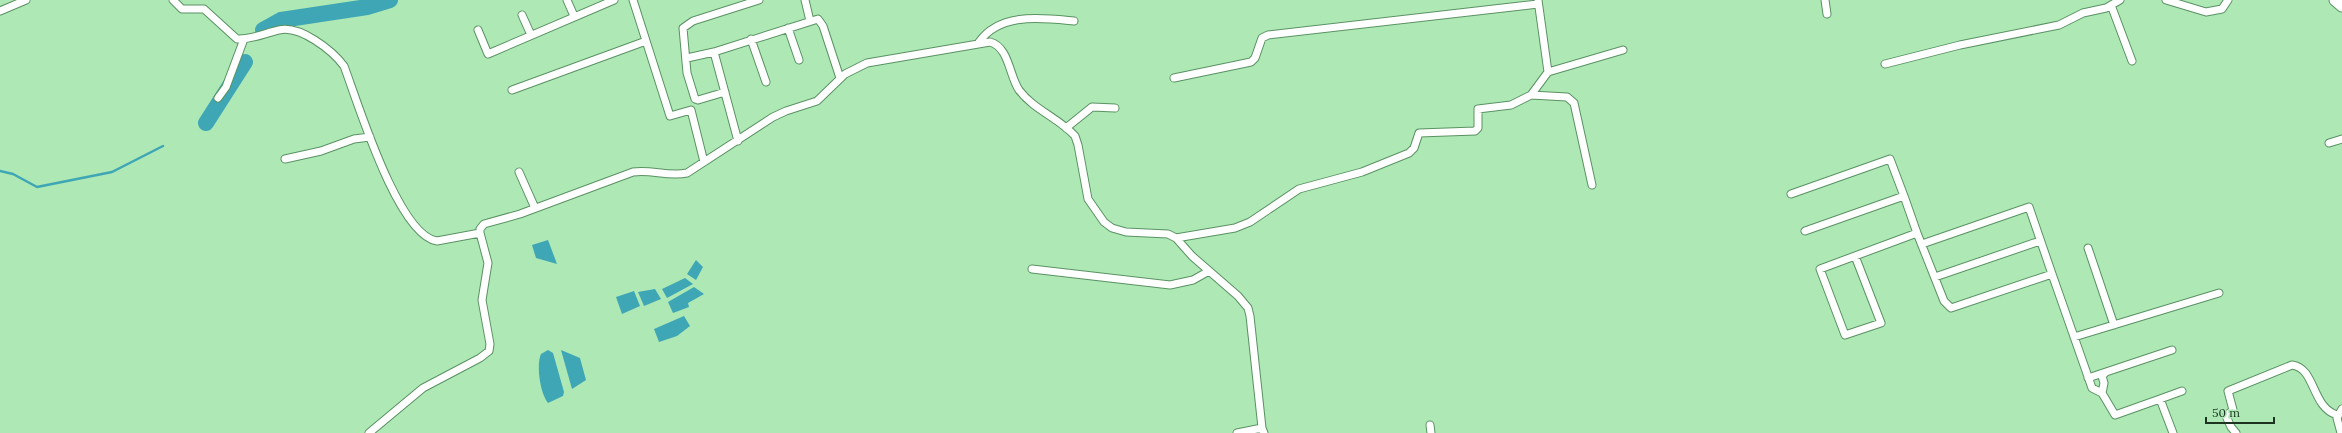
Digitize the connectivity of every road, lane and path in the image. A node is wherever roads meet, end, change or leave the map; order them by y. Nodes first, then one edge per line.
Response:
1 (26, 0) edge
2 (173, 0) edge
3 (567, 0) edge
4 (614, 0) edge
5 (633, 0) edge
6 (759, 0) edge
7 (805, 0) edge
8 (1825, 0) edge
9 (2120, 0) edge
10 (2166, 0) edge
11 (2228, 0) edge
12 (2335, 0) edge
13 (1538, 2) edge
14 (2111, 5) junction
15 (2342, 6) edge
16 (0, 11) edge
17 (1827, 14) dead end
18 (522, 15) dead end
19 (574, 16) junction
20 (810, 21) junction
21 (1074, 21) dead end
22 (788, 28) junction
23 (478, 30) dead end
24 (531, 35) junction
25 (244, 39) junction
26 (751, 39) junction
27 (646, 41) junction
28 (979, 42) junction
29 (1623, 50) dead end
30 (714, 52) junction
31 (687, 58) junction
32 (799, 60) dead end
33 (2132, 61) dead end
34 (1885, 64) dead end
35 (1548, 72) junction
36 (840, 78) junction
37 (1174, 78) dead end
38 (766, 82) dead end
39 (512, 90) dead end
40 (725, 92) junction
41 (1531, 96) junction
42 (218, 98) dead end
43 (1115, 108) dead end
44 (1066, 128) junction
45 (370, 137) junction
46 (2342, 139) edge
47 (738, 141) junction
48 (2329, 143) dead end
49 (285, 159) dead end
50 (704, 162) junction
51 (519, 172) dead end
52 (1592, 185) dead end
53 (1791, 194) dead end
54 (1904, 196) junction
55 (535, 208) junction
56 (1805, 231) dead end
57 (480, 233) junction
58 (1917, 233) junction
59 (1176, 238) junction
60 (2040, 241) junction
61 (1922, 244) junction
62 (2088, 248) dead end
63 (1855, 256) junction
64 (1032, 269) dead end
65 (1210, 271) junction
66 (2052, 274) junction
67 (1935, 277) junction
68 (2219, 293) dead end
69 (2114, 324) junction
70 (2074, 337) junction
71 (2172, 350) dead end
72 (2106, 372) junction
73 (2088, 378) junction
74 (2182, 391) dead end
75 (2102, 393) junction
76 (2160, 399) junction
77 (2342, 409) edge
78 (2337, 415) junction
79 (1430, 425) dead end
80 (1263, 431) edge
81 (369, 433) edge
82 (1237, 433) edge
83 (1431, 433) edge
84 (2173, 433) edge
85 (2236, 433) edge
86 (2341, 433) edge

1 - 16 street
2 - 25 street
3 - 19 street
4 - 19 street
5 - 27 street
6 - 31 street
7 - 20 street
8 - 17 street
9 - 14 street
10 - 11 street
12 - 15 main road
13 - 35 street
13 - 37 street
14 - 33 street
14 - 34 street
18 - 24 street
19 - 24 street
20 - 22 street
20 - 36 street
21 - 28 street
22 - 26 street
22 - 32 street
23 - 24 street
25 - 42 street
25 - 45 street
26 - 30 street
26 - 38 street
27 - 39 street
27 - 50 street
28 - 36 street
28 - 44 street
29 - 35 street
30 - 31 street
30 - 40 street
31 - 40 street
35 - 41 street
36 - 47 street
40 - 47 street
41 - 52 street
41 - 59 street
43 - 44 street
44 - 59 street
45 - 49 street
45 - 57 street
46 - 48 street
47 - 50 street
50 - 55 street
51 - 55 street
53 - 54 street
54 - 56 street
54 - 58 street
55 - 57 street
57 - 81 street
58 - 61 street
58 - 63 street
59 - 65 street
60 - 61 street
60 - 66 street
60 - 67 street
61 - 67 street
62 - 69 street
63 - 63 street
64 - 65 street
65 - 80 street
66 - 67 street
66 - 70 street
68 - 69 street
69 - 70 street
70 - 73 street
71 - 72 street
72 - 73 street
72 - 75 street
73 - 75 street
74 - 76 street
75 - 76 street
76 - 84 street
77 - 78 street
78 - 85 street
78 - 86 street
79 - 83 street
80 - 82 street

